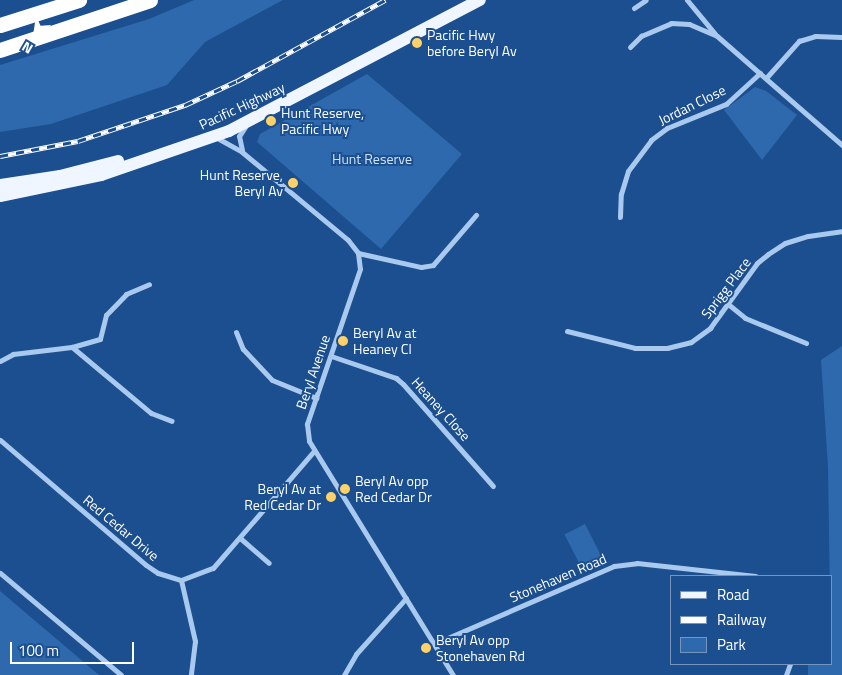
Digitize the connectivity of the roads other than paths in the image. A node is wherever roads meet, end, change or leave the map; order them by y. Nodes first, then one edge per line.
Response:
1 (79, 0) edge
2 (150, 0) edge
3 (461, 0) edge
4 (480, 0) edge
5 (646, 0) edge
6 (687, 0) edge
7 (634, 8) dead end
8 (0, 25) edge
9 (717, 36) junction
10 (842, 37) edge
11 (630, 48) dead end
12 (0, 50) edge
13 (760, 73) junction
14 (766, 78) junction
15 (255, 118) junction
16 (206, 140) junction
17 (842, 145) edge
18 (242, 152) junction
19 (0, 184) edge
20 (0, 196) edge
21 (476, 214) dead end
22 (620, 217) dead end
23 (842, 231) edge
24 (358, 253) junction
25 (150, 284) dead end
26 (728, 304) junction
27 (567, 331) dead end
28 (236, 332) dead end
29 (806, 343) dead end
30 (72, 347) junction
31 (331, 356) junction
32 (0, 361) edge
33 (316, 398) junction
34 (172, 421) dead end
35 (0, 440) edge
36 (313, 452) junction
37 (492, 486) dead end
38 (240, 538) junction
39 (269, 563) dead end
40 (0, 573) edge
41 (746, 575) edge
42 (181, 580) junction
43 (406, 598) junction
44 (436, 642) junction
45 (121, 675) edge
46 (191, 675) edge
47 (344, 675) edge
48 (453, 675) edge

1 - 8 highway
2 - 12 highway
3 - 19 main road, Pacific Highway
4 - 15 main road, Pacific Highway
5 - 7 street
6 - 9 street
9 - 11 street
9 - 13 street
10 - 14 street
13 - 14 street
13 - 22 street, Jordan Close
14 - 17 street
15 - 16 main road, Pacific Highway
15 - 18 street
16 - 18 street
16 - 20 main road, Pacific Highway
18 - 24 street
21 - 24 street
23 - 26 street, Sprigg Place
24 - 31 street, Beryl Avenue
25 - 30 street
26 - 27 street, Sprigg Place
26 - 29 street
28 - 33 street
30 - 32 street
30 - 34 street
31 - 33 street, Beryl Avenue
31 - 37 street, Heaney Close
33 - 36 street, Beryl Avenue
35 - 42 street, Red Cedar Drive
36 - 38 street
36 - 43 street, Beryl Avenue
38 - 39 street
38 - 42 street
40 - 45 street
41 - 44 street, Stonehaven Road
42 - 46 street
43 - 44 street, Beryl Avenue
43 - 47 street
44 - 48 street, Beryl Avenue

